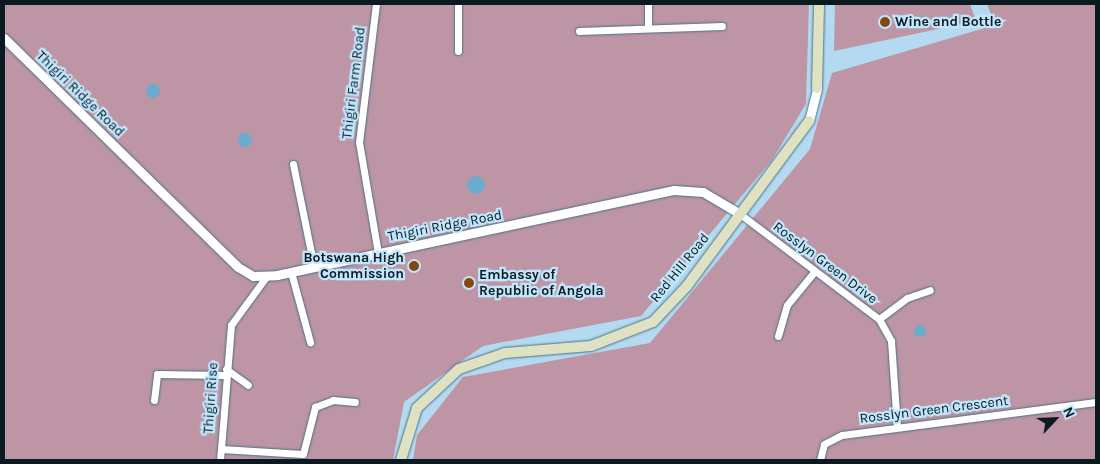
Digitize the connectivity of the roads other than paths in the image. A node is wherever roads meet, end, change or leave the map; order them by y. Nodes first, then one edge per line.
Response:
1 (376, 4) edge
2 (458, 4) edge
3 (648, 4) edge
4 (819, 4) edge
5 (648, 25) junction
6 (722, 26) dead end
7 (579, 31) dead end
8 (4, 38) edge
9 (458, 51) dead end
10 (817, 88) joint
11 (809, 121) joint
12 (293, 164) dead end
13 (740, 214) junction
14 (378, 253) junction
15 (314, 267) junction
16 (291, 272) junction
17 (814, 272) junction
18 (266, 277) junction
19 (930, 290) dead end
20 (879, 319) junction
21 (778, 336) dead end
22 (310, 342) dead end
23 (225, 372) junction
24 (248, 385) dead end
25 (154, 400) dead end
26 (355, 402) dead end
27 (1096, 402) edge
28 (897, 426) junction
29 (221, 449) junction
30 (220, 460) edge
31 (401, 460) edge
32 (820, 460) edge

1 - 14 street, Thigiri Farm Road
2 - 9 street
3 - 5 street
4 - 10 main road, Red Hill Road
5 - 6 street
5 - 7 street
8 - 18 street, Thigiri Ridge Road
10 - 11 street, Red Hill Road
11 - 13 main road, Red Hill Road
12 - 15 street
13 - 14 street, Thigiri Ridge Road
13 - 17 street, Rosslyn Green Drive
13 - 31 main road, Red Hill Road
14 - 15 street, Thigiri Ridge Road
15 - 16 street, Thigiri Ridge Road
16 - 18 street, Thigiri Ridge Road
16 - 22 street
17 - 20 street, Rosslyn Green Drive
17 - 21 street
18 - 23 street, Thigiri Rise
19 - 20 street
20 - 28 street, Rosslyn Green Drive
23 - 24 street
23 - 25 street
23 - 29 street, Thigiri Rise
26 - 29 street, Thigiri Rise
27 - 28 street, Rosslyn Green Crescent
28 - 32 street, Rosslyn Green Crescent
29 - 30 street

